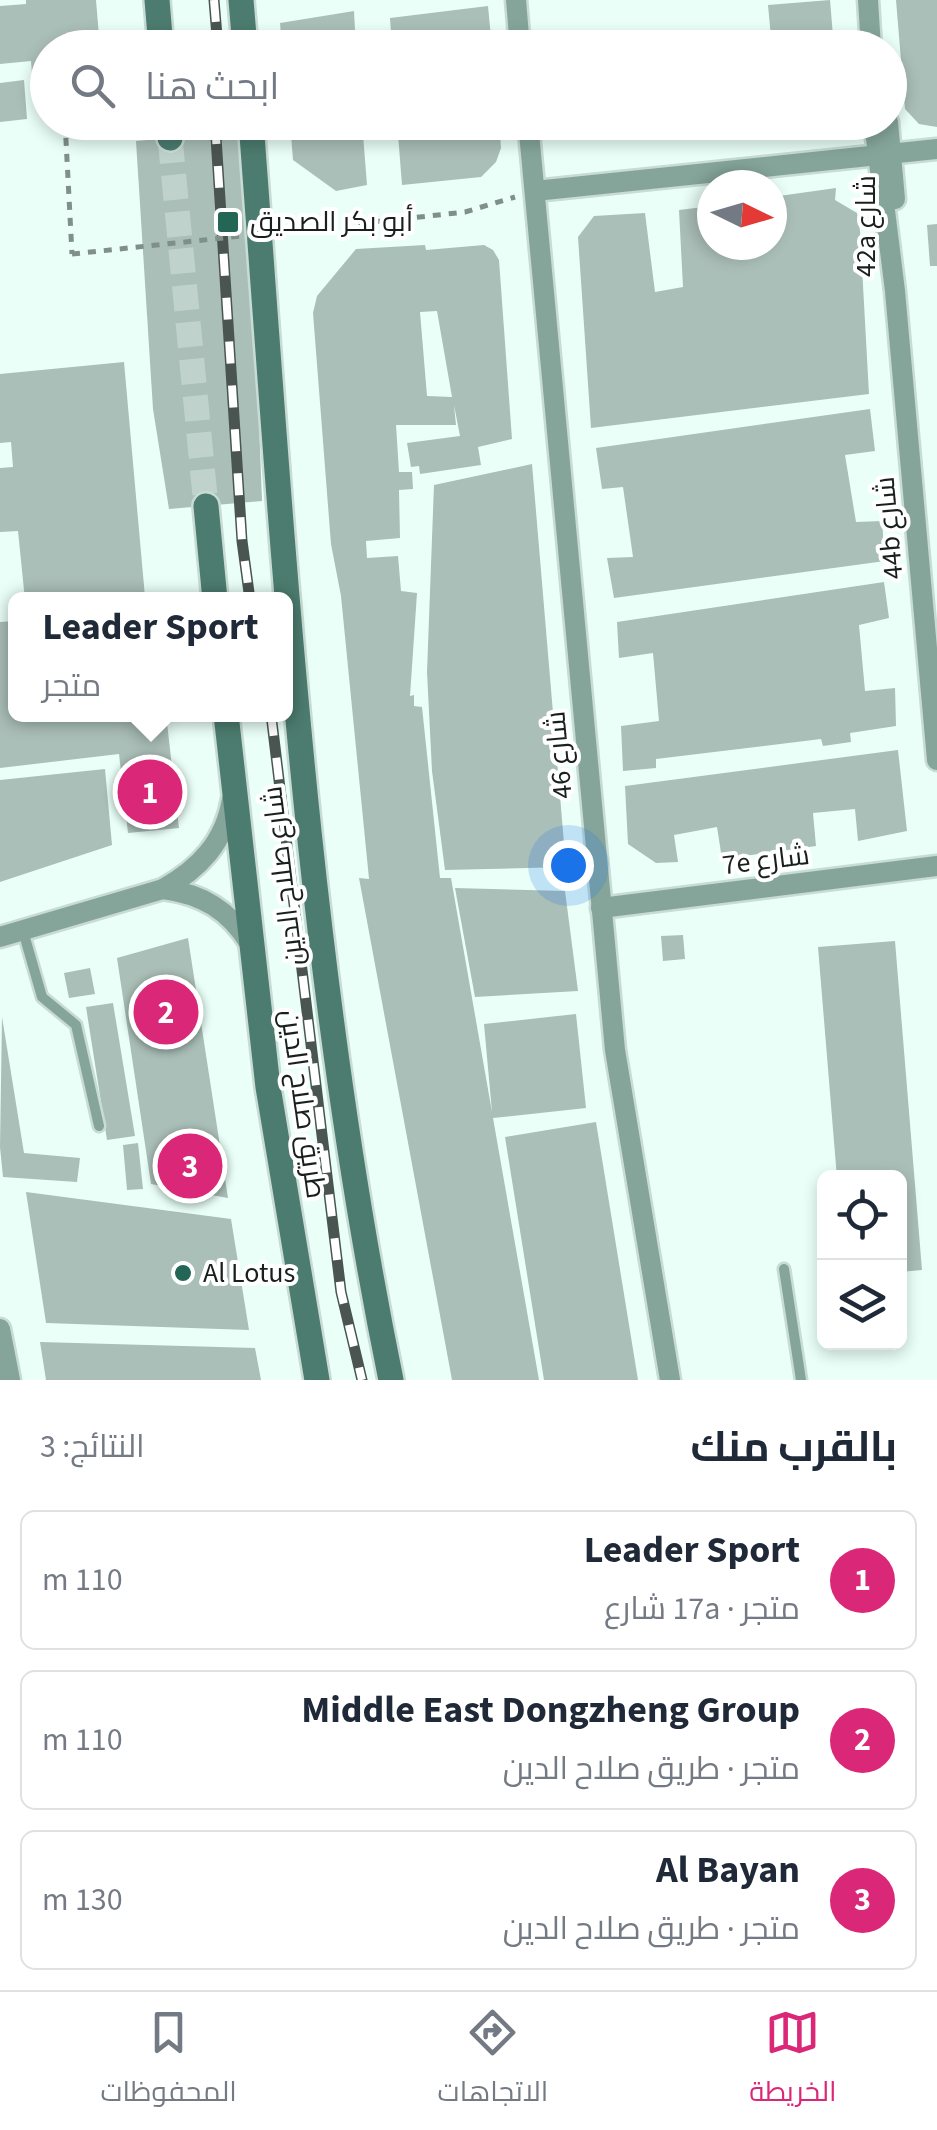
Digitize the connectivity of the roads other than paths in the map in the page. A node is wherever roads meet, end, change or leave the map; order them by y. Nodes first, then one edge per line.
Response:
1 (157, 0) edge
2 (241, 0) edge
3 (516, 0) edge
4 (868, 0) edge
5 (160, 30) edge
6 (244, 30) edge
7 (518, 30) edge
8 (870, 30) edge
9 (251, 140) edge
10 (530, 140) edge
11 (880, 140) edge
12 (886, 140) edge
13 (937, 149) edge
14 (885, 154) junction
15 (534, 191) junction
16 (895, 291) joint
17 (206, 506) tunnel mouth
18 (214, 592) edge
19 (285, 592) edge
20 (293, 681) edge
21 (227, 722) edge
22 (937, 760) edge
23 (234, 787) junction
24 (937, 866) edge
25 (163, 889) junction
26 (601, 908) junction
27 (23, 930) junction
28 (0, 937) edge
29 (252, 946) junction
30 (100, 1126) dead end
31 (784, 1269) dead end
32 (0, 1330) edge
33 (10, 1380) edge
34 (317, 1380) edge
35 (391, 1380) edge
36 (670, 1380) edge
37 (801, 1380) edge

1 - 5 main road
2 - 6 main road
3 - 7 street
4 - 8 street
9 - 19 main road, شارع صلاح الدين
10 - 15 street, شارع 46
11 - 14 street, 42a شارع
12 - 14 street, 42a شارع
13 - 14 street
14 - 15 street
14 - 16 street, 42a شارع
15 - 26 street, شارع 46
16 - 22 street, 44b شارع
17 - 18 main road
20 - 35 main road, شارع صلاح الدين
21 - 23 main road, طريق صلاح الدين
23 - 25 street
23 - 29 main road, طريق صلاح الدين
24 - 26 street, 7e شارع
25 - 27 street
25 - 29 street
26 - 36 street, شارع 46
27 - 28 street
27 - 30 lane
29 - 34 main road, طريق صلاح الدين
31 - 37 lane
32 - 33 street

